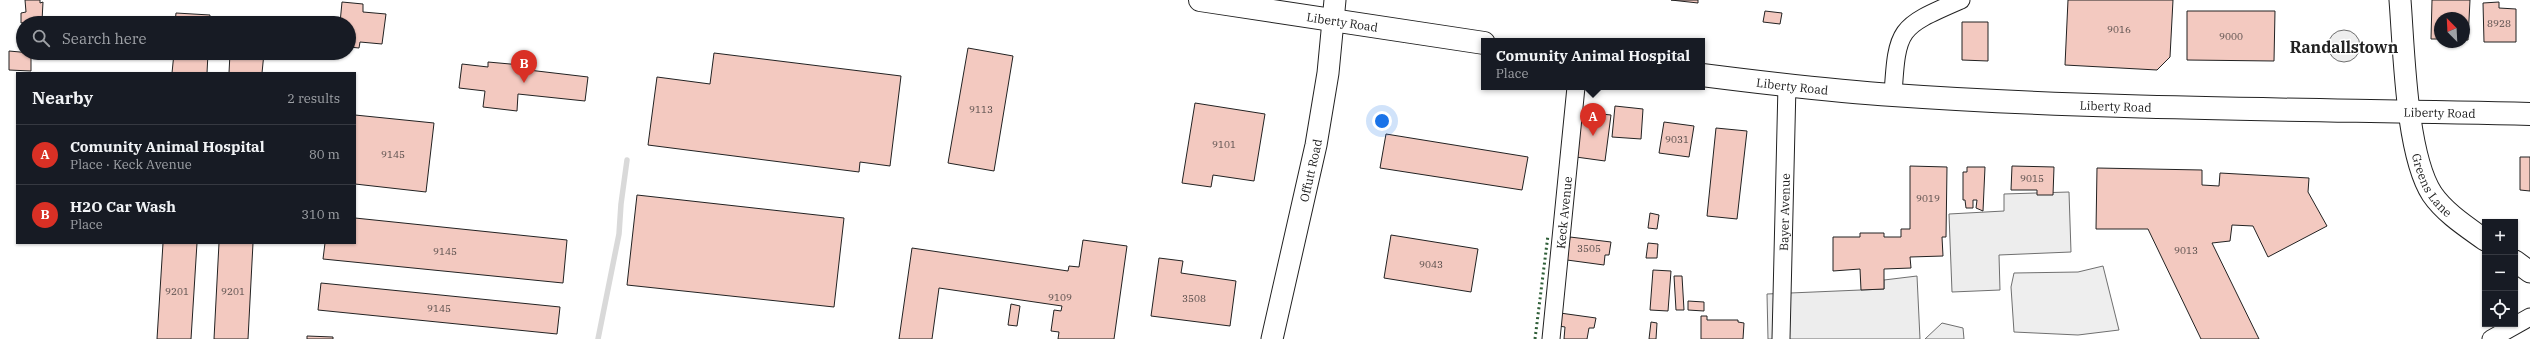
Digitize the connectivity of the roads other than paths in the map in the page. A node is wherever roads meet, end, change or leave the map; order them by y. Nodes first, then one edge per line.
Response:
1 (1200, 0) edge
2 (1961, 0) edge
3 (2400, 0) edge
4 (1334, 10) edge
5 (1481, 42) edge
6 (1705, 75) edge
7 (1787, 85) junction
8 (1576, 90) edge
9 (1893, 95) junction
10 (2410, 112) junction
11 (2530, 114) edge
12 (2482, 238) edge
13 (2518, 263) edge
14 (2530, 272) edge
15 (2530, 317) edge
16 (1272, 339) edge
17 (1551, 339) edge
18 (1781, 339) edge
19 (2491, 339) edge

1 - 4 main road, Liberty Road
2 - 9 street
3 - 10 street, Greens Lane
4 - 5 main road, Liberty Road
4 - 16 street, Offutt Road
6 - 7 main road, Liberty Road
7 - 9 main road, Liberty Road
7 - 18 street, Bayer Avenue
8 - 17 street, Keck Avenue
9 - 10 main road, Liberty Road
10 - 11 main road, Liberty Road
10 - 12 street, Greens Lane
13 - 14 street
15 - 19 street

